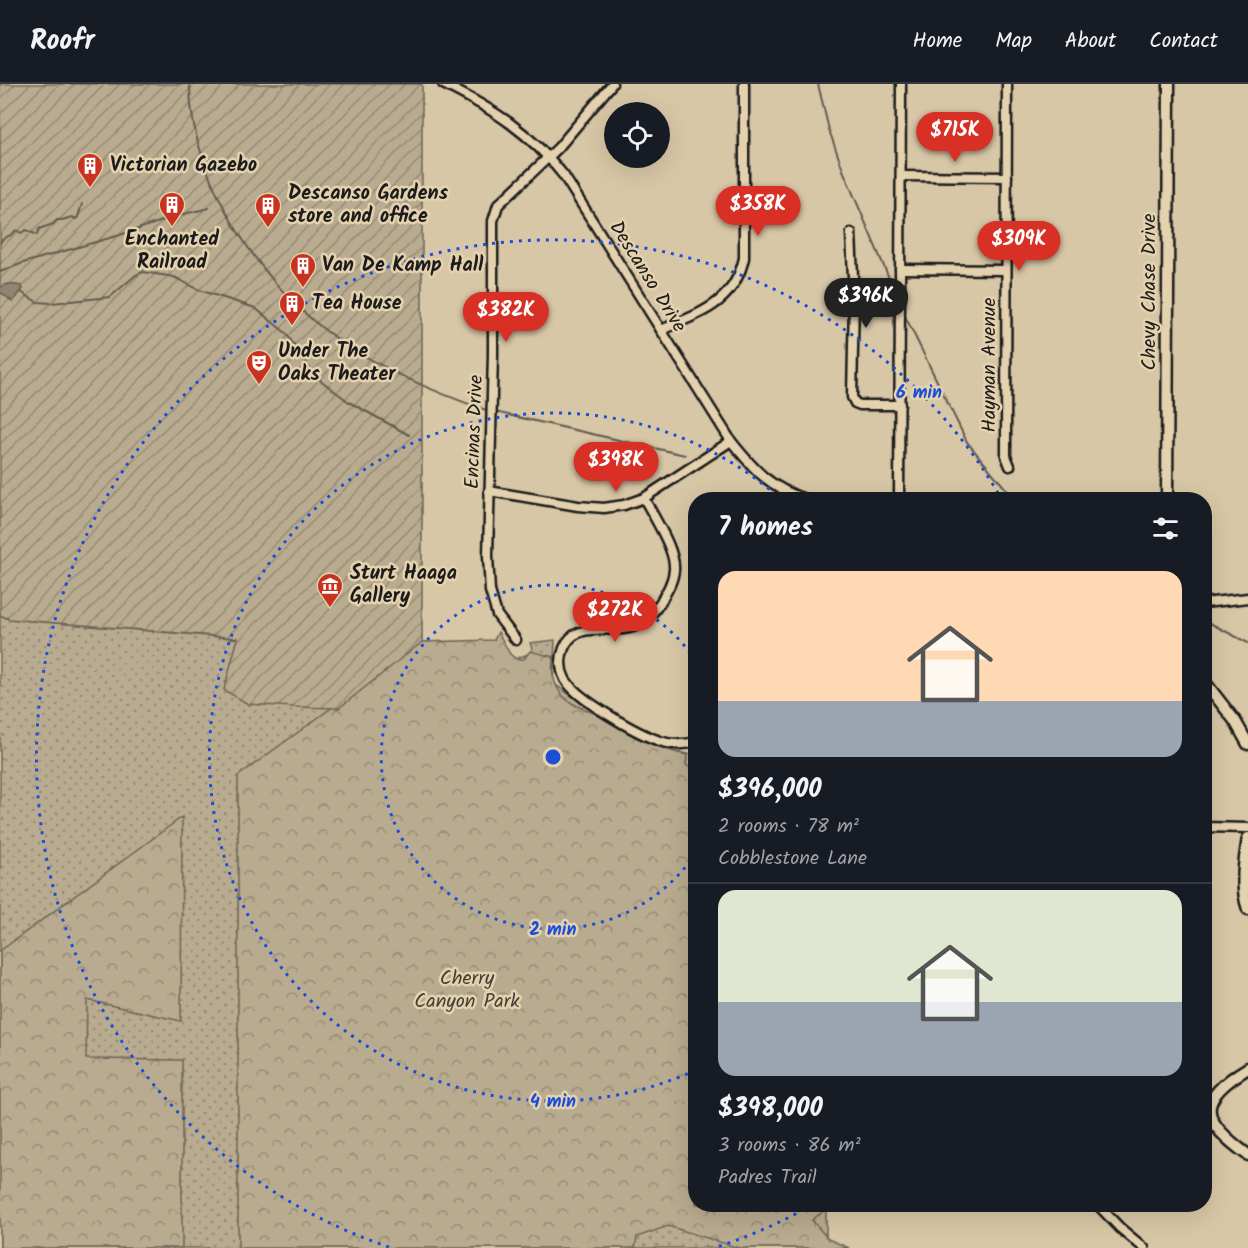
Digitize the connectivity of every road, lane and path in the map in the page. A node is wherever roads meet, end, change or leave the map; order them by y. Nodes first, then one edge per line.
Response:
1 (443, 84) edge
2 (612, 84) edge
3 (744, 84) edge
4 (901, 84) edge
5 (1007, 84) edge
6 (1169, 84) edge
7 (549, 157) junction
8 (901, 176) junction
9 (1007, 177) junction
10 (851, 233) dead end
11 (900, 269) junction
12 (1006, 270) junction
13 (661, 330) junction
14 (900, 405) junction
15 (731, 441) junction
16 (1010, 466) dead end
17 (489, 490) junction
18 (790, 492) edge
19 (899, 492) edge
20 (1167, 492) edge
21 (644, 498) junction
22 (1248, 598) edge
23 (1212, 602) edge
24 (516, 640) dead end
25 (1212, 691) edge
26 (688, 743) edge
27 (1248, 744) edge
28 (1212, 828) edge
29 (1248, 828) edge
30 (1248, 838) edge
31 (1248, 909) edge
32 (1248, 1068) edge
33 (1212, 1102) edge
34 (1212, 1122) edge
35 (1248, 1155) edge
36 (1105, 1212) edge
37 (1144, 1248) edge

1 - 7 street, Descanso Drive
2 - 7 street, Encinas Drive
3 - 13 street
4 - 8 street
5 - 9 street, Hayman Avenue
6 - 20 main road, Chevy Chase Drive
7 - 13 street, Descanso Drive
7 - 17 street, Encinas Drive
8 - 9 street
8 - 11 street
9 - 12 street, Hayman Avenue
10 - 14 street
11 - 12 street
11 - 14 street
12 - 16 street, Hayman Avenue
13 - 15 street, Descanso Drive
14 - 19 street
15 - 18 street, Descanso Drive
15 - 21 street
17 - 21 street
17 - 24 street, Encinas Drive
21 - 26 street
22 - 23 street
25 - 27 main road
28 - 29 street
30 - 31 main road
32 - 33 main road
34 - 35 main road
36 - 37 street

